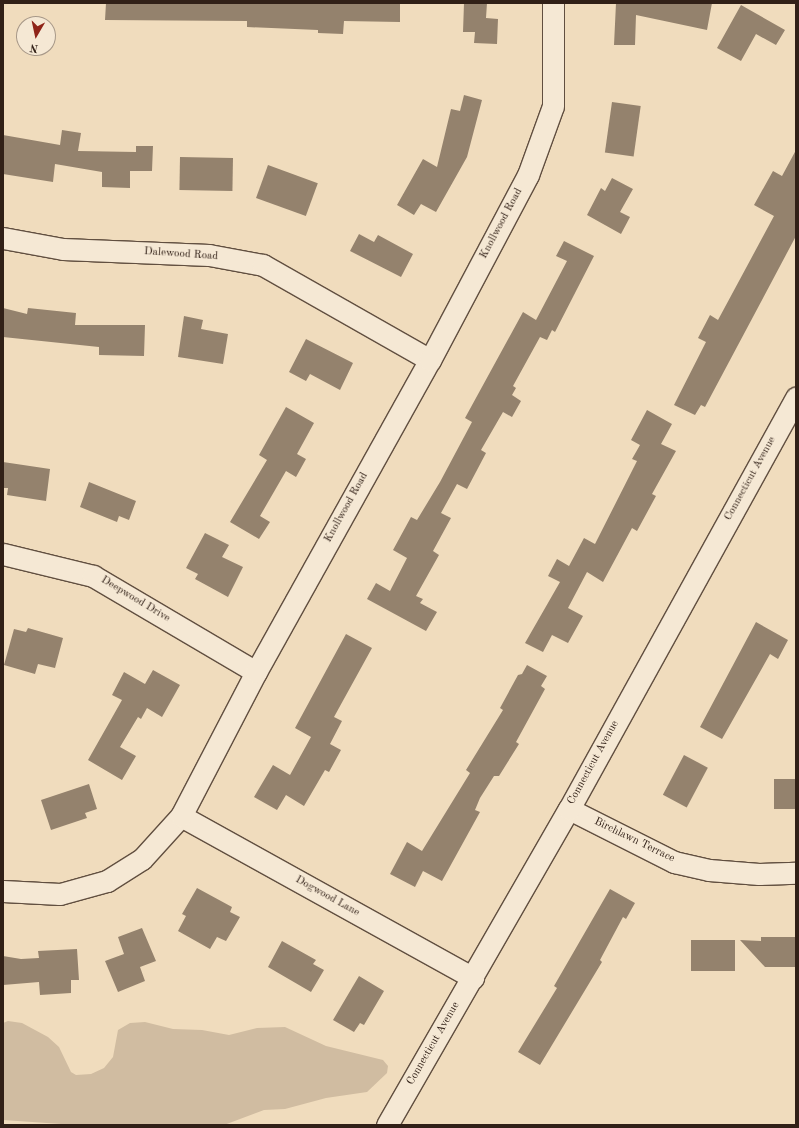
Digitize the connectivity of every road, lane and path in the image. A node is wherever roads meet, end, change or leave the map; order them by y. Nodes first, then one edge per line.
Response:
1 (554, 3) edge
2 (3, 238) edge
3 (430, 360) junction
4 (796, 397) edge
5 (3, 554) edge
6 (256, 672) junction
7 (569, 809) junction
8 (181, 816) junction
9 (796, 873) edge
10 (3, 891) edge
11 (473, 978) junction
12 (387, 1125) edge

1 - 3 street, Knollwood Road
2 - 3 street, Dalewood Road
3 - 6 street, Knollwood Road
4 - 7 street, Connecticut Avenue
5 - 6 street, Deepwood Drive
6 - 8 street, Knollwood Road
7 - 9 street, Birchlawn Terrace
7 - 11 street, Connecticut Avenue
8 - 10 street, Knollwood Road
8 - 11 street, Dogwood Lane
11 - 12 street, Connecticut Avenue

